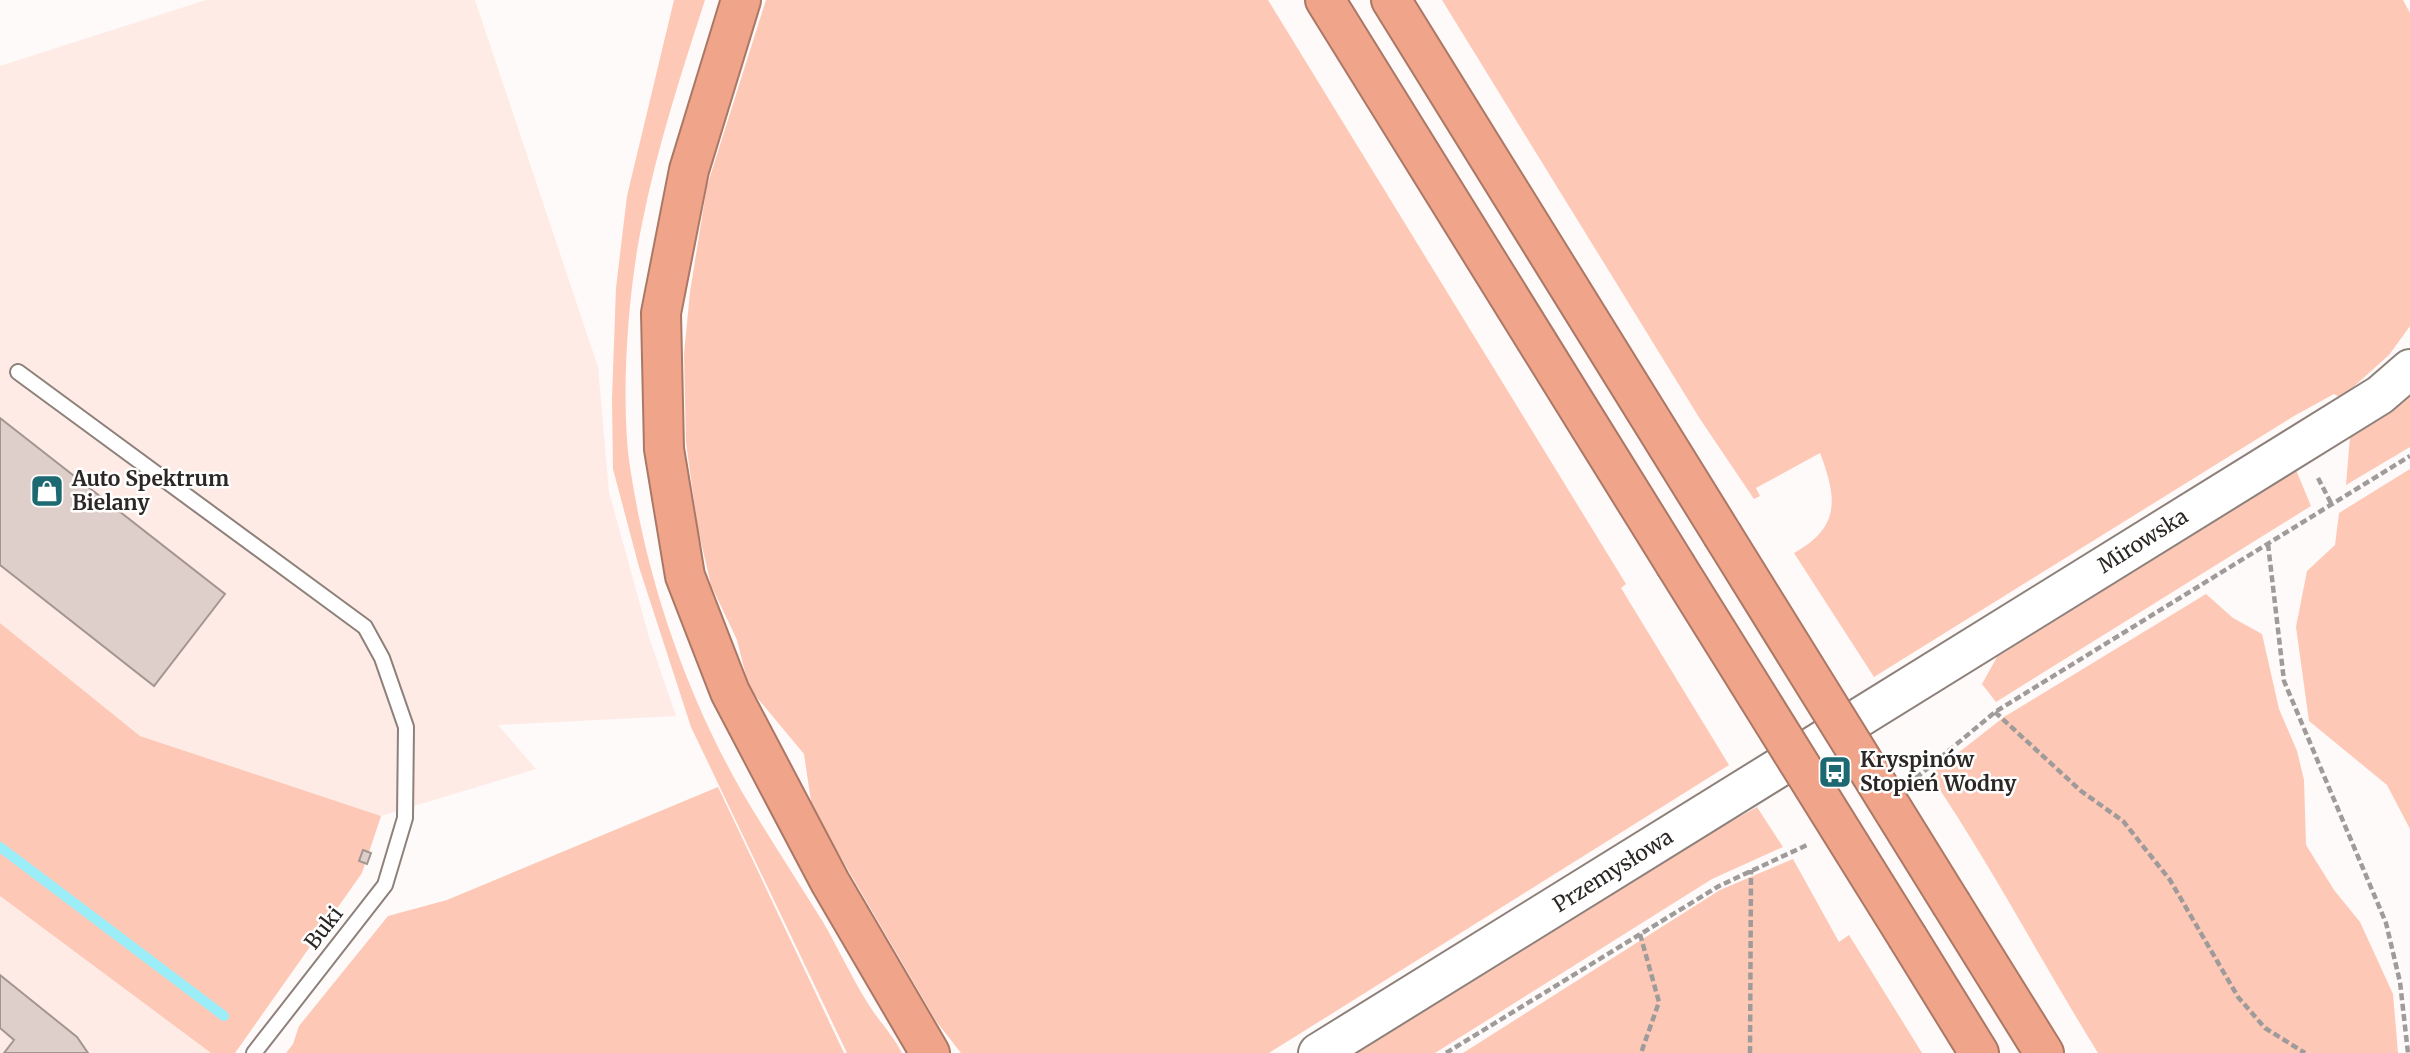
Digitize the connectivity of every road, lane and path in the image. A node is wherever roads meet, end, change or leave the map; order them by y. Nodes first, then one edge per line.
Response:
1 (741, 0) edge
2 (1325, 0) edge
3 (1391, 0) edge
4 (2410, 348) edge
5 (2410, 369) edge
6 (18, 372) dead end
7 (2380, 395) junction
8 (2410, 456) edge
9 (1906, 688) joint
10 (1994, 712) dead end
11 (1751, 870) dead end
12 (1640, 934) dead end
13 (254, 1053) edge
14 (930, 1053) edge
15 (1318, 1053) edge
16 (1641, 1053) edge
17 (1750, 1053) edge
18 (1979, 1053) edge
19 (2044, 1053) edge
20 (2305, 1053) edge
21 (2408, 1053) edge

1 - 14 highway
2 - 18 highway, bridge
3 - 19 highway, bridge
4 - 7 main road, Mirowska
5 - 7 main road, Mirowska
6 - 13 lane, Buki
7 - 9 main road, Mirowska
8 - 21 path
9 - 15 main road, Przemysłowa
10 - 20 path
11 - 17 path
12 - 16 path

